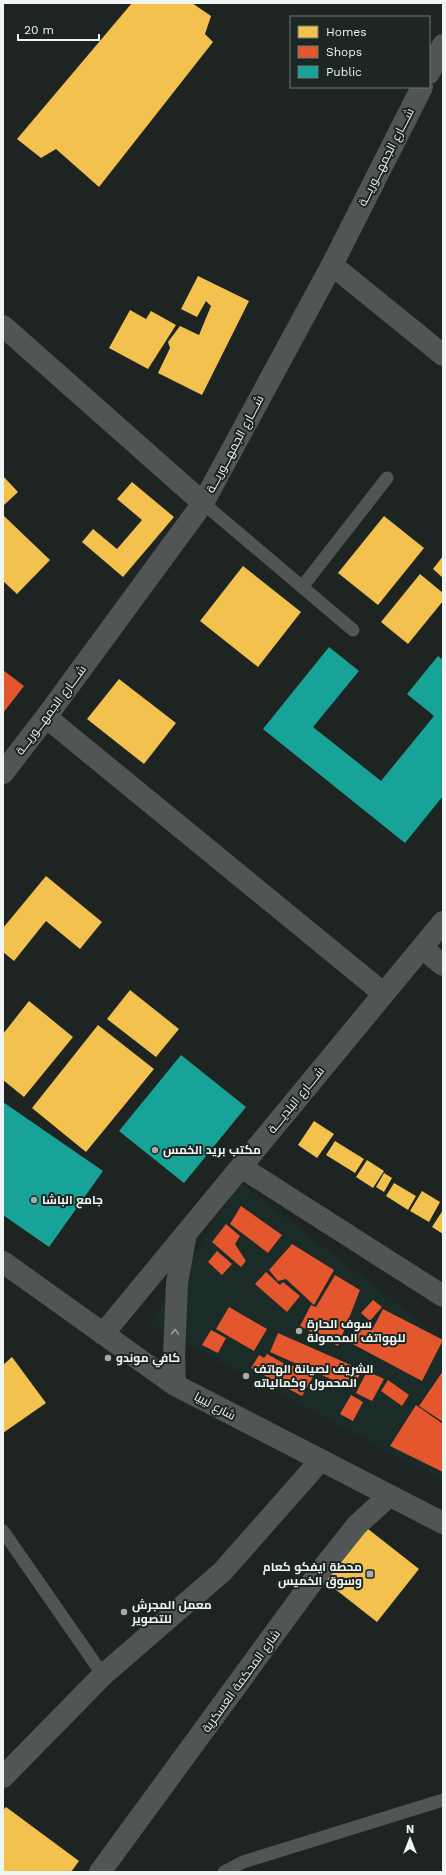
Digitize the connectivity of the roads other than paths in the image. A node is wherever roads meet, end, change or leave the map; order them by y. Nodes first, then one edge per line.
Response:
1 (443, 45) edge
2 (430, 71) edge
3 (421, 88) edge
4 (332, 265) junction
5 (3, 326) edge
6 (443, 355) edge
7 (387, 478) dead end
8 (203, 503) junction
9 (302, 587) junction
10 (352, 630) dead end
11 (46, 717) junction
12 (3, 773) edge
13 (443, 922) edge
14 (422, 949) junction
15 (443, 965) edge
16 (383, 993) junction
17 (241, 1167) junction
18 (186, 1232) junction
19 (3, 1262) edge
20 (443, 1296) edge
21 (103, 1334) junction
22 (175, 1384) junction
23 (321, 1460) junction
24 (389, 1496) junction
25 (443, 1523) edge
26 (3, 1531) edge
27 (103, 1675) junction
28 (3, 1777) edge
29 (443, 1800) edge
30 (100, 1872) edge
31 (224, 1872) edge

1 - 2 street
3 - 4 street, شــــارع الجمهـــوريـــة
4 - 6 street
4 - 8 street, شــــارع الجمهـــوريـــة
5 - 8 street
7 - 9 lane
8 - 9 lane
8 - 11 street, شــــارع الجمهـــوريـــة
9 - 10 lane
11 - 12 street, شــــارع الجمهـــوريـــة
11 - 16 street
13 - 14 street, شــــارع البلديــــة
14 - 15 street
14 - 16 street, شــــارع البلديــــة
16 - 17 street, شــــارع البلديــــة
17 - 18 street, شــــارع البلديــــة
17 - 20 street
18 - 21 street, شــــارع البلديــــة
22 -> 18 street
19 - 21 street, شارع ليبيا
21 - 22 street, شارع ليبيا
22 - 23 street, شارع ليبيا
23 - 24 street, شارع ليبيا
23 - 27 street
24 - 25 street, شارع ليبيا
24 - 30 street, شارع المحكمة العسكرية
26 - 27 lane
27 - 28 street
29 - 31 lane

